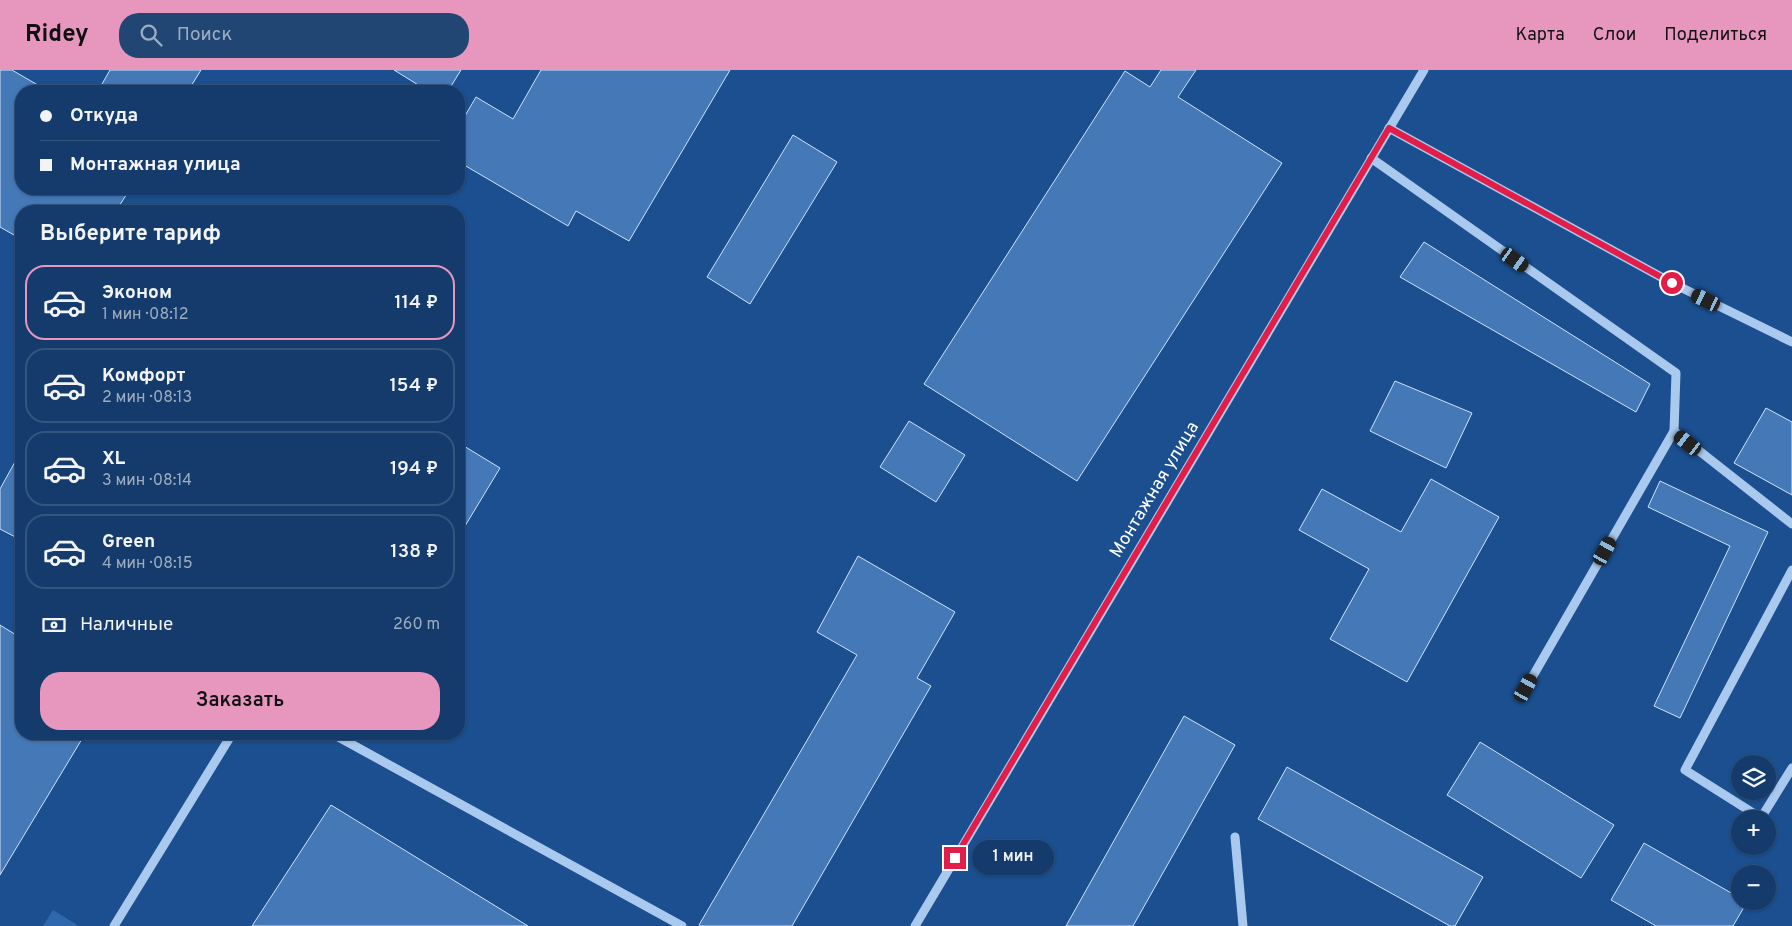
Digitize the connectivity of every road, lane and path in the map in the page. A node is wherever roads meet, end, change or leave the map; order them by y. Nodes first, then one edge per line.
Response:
1 (1424, 70) edge
2 (1389, 128) junction
3 (1371, 158) junction
4 (1792, 342) edge
5 (1674, 431) junction
6 (1792, 524) edge
7 (1792, 570) edge
8 (1526, 688) dead end
9 (228, 740) edge
10 (344, 740) edge
11 (1792, 768) edge
12 (1235, 837) dead end
13 (114, 926) edge
14 (682, 926) edge
15 (915, 926) edge
16 (1243, 926) edge

1 - 2 street, Монтажная улица
2 - 3 street, Монтажная улица
2 - 4 street
3 - 5 street
3 - 15 street, Монтажная улица
5 - 6 street
5 - 8 street
7 - 11 street
9 - 13 street
10 - 14 street
12 - 16 street

